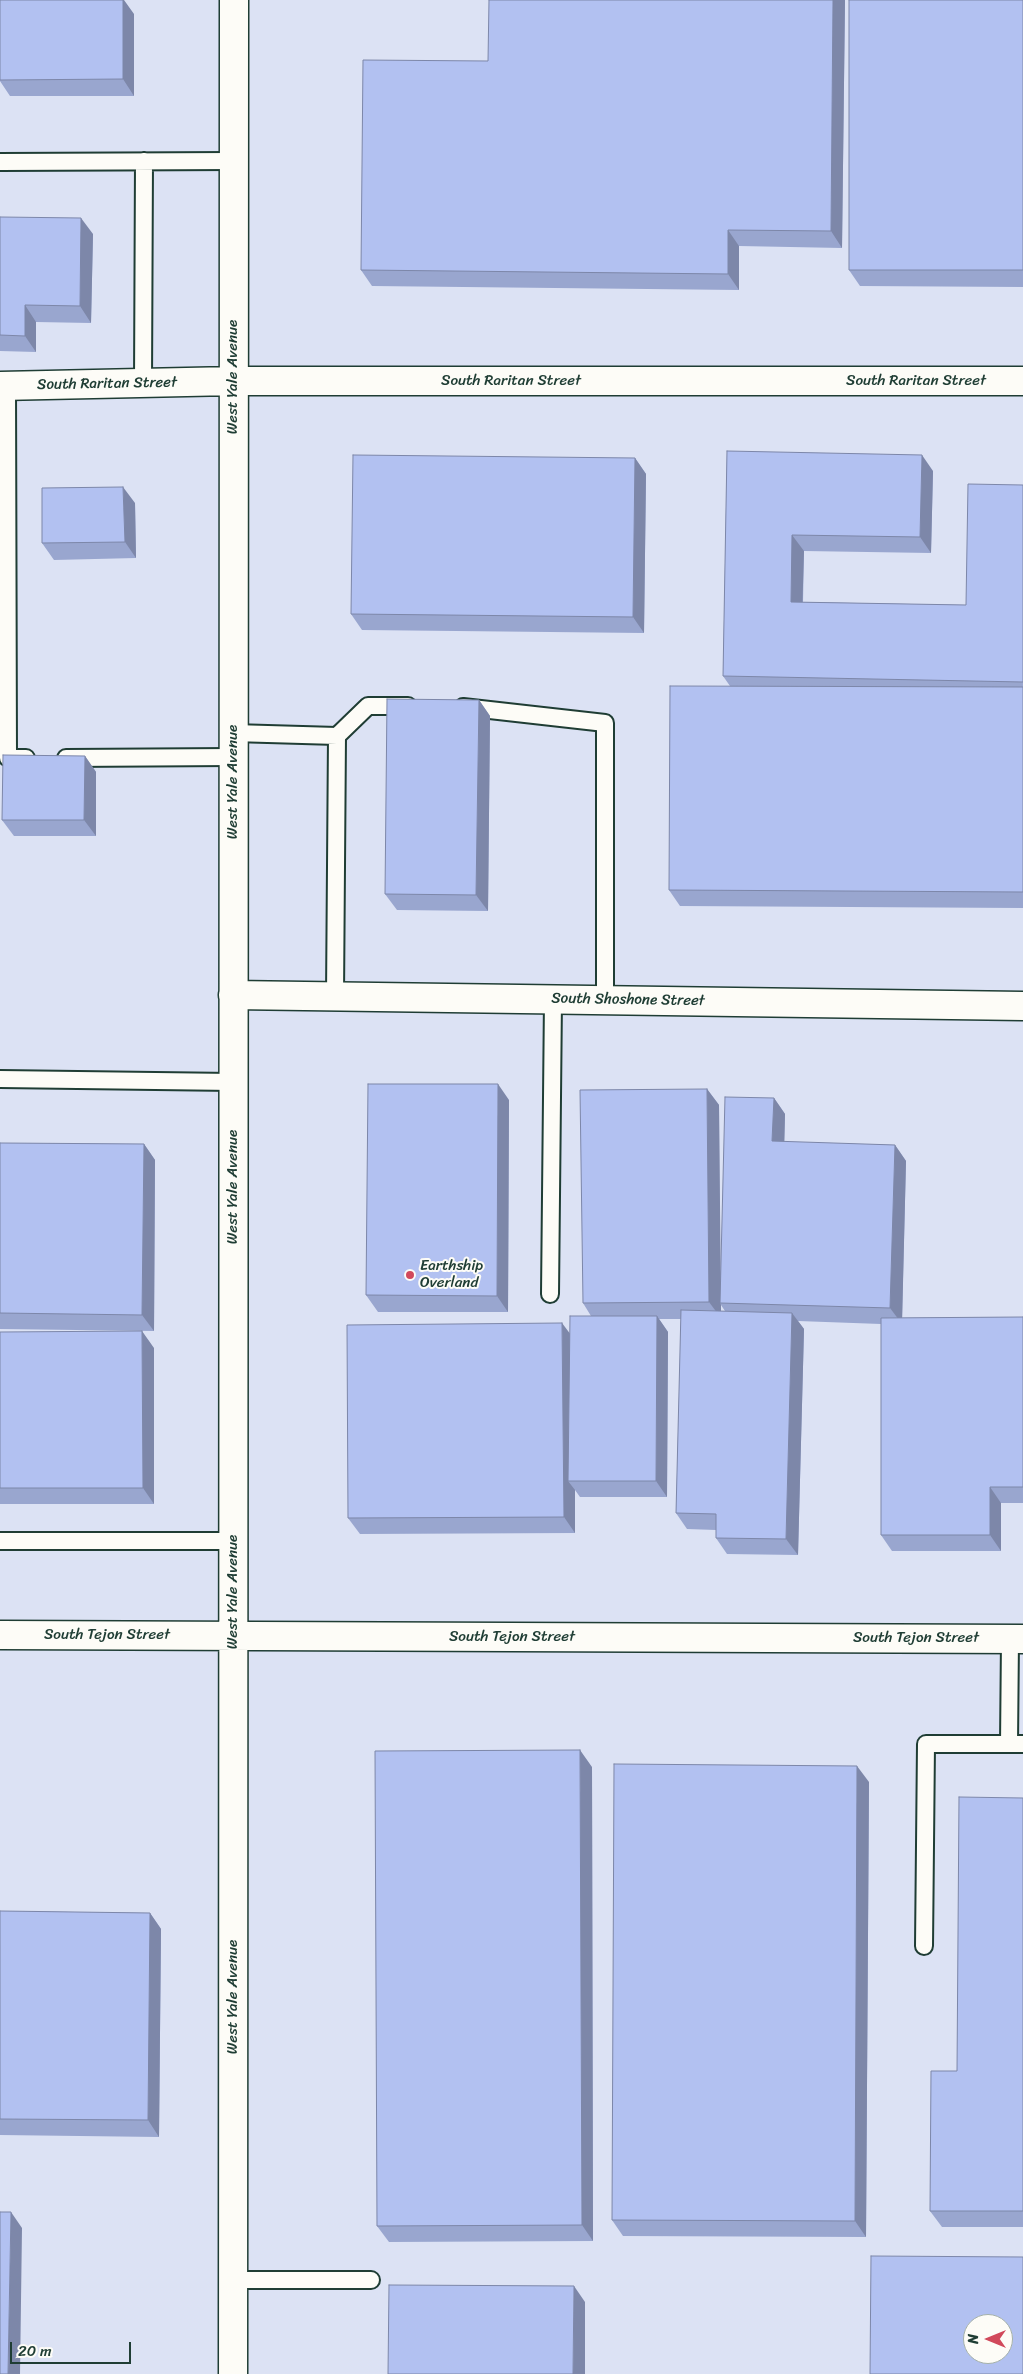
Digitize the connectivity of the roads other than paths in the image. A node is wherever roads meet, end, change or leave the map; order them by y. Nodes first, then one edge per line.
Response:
1 (234, 0) edge
2 (144, 161) junction
3 (234, 161) junction
4 (0, 162) edge
5 (233, 381) junction
6 (1023, 381) edge
7 (144, 383) junction
8 (4, 386) edge
9 (423, 706) edge
10 (451, 706) edge
11 (337, 736) junction
12 (233, 745) junction
13 (233, 995) junction
14 (334, 996) junction
15 (553, 1000) junction
16 (605, 1000) junction
17 (1023, 1006) edge
18 (0, 1078) edge
19 (233, 1082) junction
20 (550, 1294) dead end
21 (0, 1541) edge
22 (233, 1541) junction
23 (0, 1635) edge
24 (233, 1636) junction
25 (1017, 1639) edge
26 (1016, 1744) edge
27 (924, 1946) dead end
28 (233, 2280) junction
29 (371, 2280) dead end
30 (233, 2374) edge

1 - 3 street, West Yale Avenue
2 - 3 lane
2 - 4 lane
2 - 7 lane
3 - 5 street, West Yale Avenue
5 - 6 street, South Raritan Street
5 - 7 street, South Raritan Street
5 - 12 street, West Yale Avenue
7 - 8 street, South Raritan Street
8 - 12 lane
9 - 11 lane
10 - 16 lane
11 - 12 lane
11 - 14 lane
12 - 13 street, West Yale Avenue
13 - 14 street, South Shoshone Street
13 - 19 street, West Yale Avenue
14 - 15 street, South Shoshone Street
15 - 16 street, South Shoshone Street
15 - 20 lane
16 - 17 street, South Shoshone Street
18 - 19 lane
19 - 22 street, West Yale Avenue
21 - 22 lane
22 - 24 street, West Yale Avenue
23 - 24 street, South Tejon Street
24 - 25 street, South Tejon Street
24 - 28 street, West Yale Avenue
25 - 26 lane
26 - 27 lane
28 - 29 lane
28 - 30 street, West Yale Avenue

